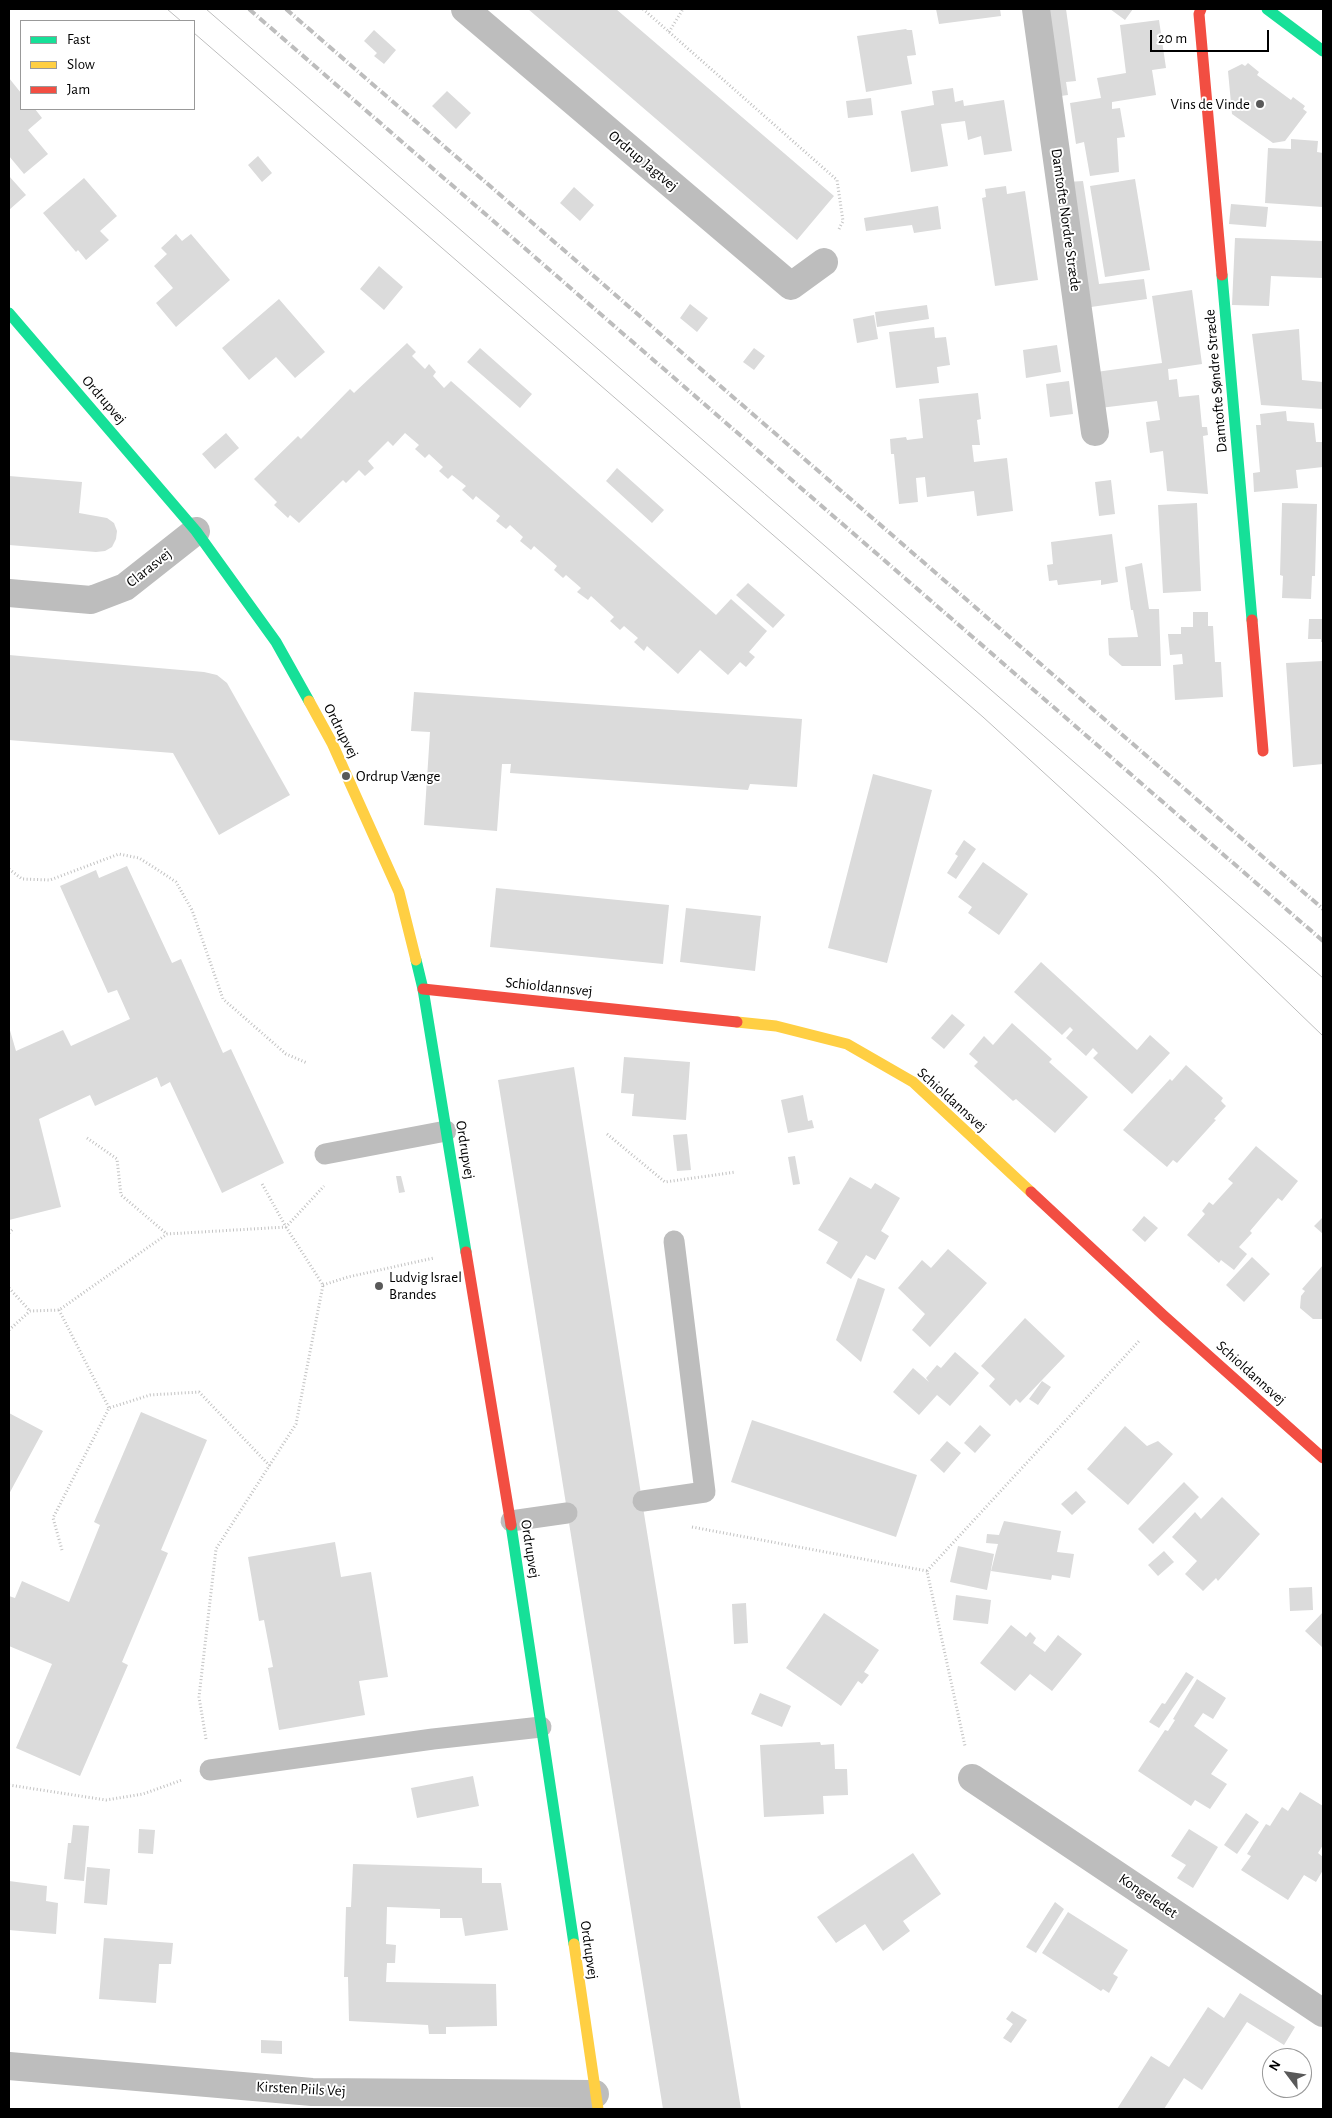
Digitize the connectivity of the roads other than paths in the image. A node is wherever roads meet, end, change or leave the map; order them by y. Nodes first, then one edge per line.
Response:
1 (465, 9) edge
2 (1036, 9) edge
3 (1201, 9) edge
4 (1266, 9) edge
5 (1323, 51) edge
6 (824, 262) road end
7 (9, 313) edge
8 (1095, 432) dead end
9 (196, 531) junction
10 (9, 593) edge
11 (1263, 751) dead end
12 (423, 989) junction
13 (446, 1132) junction
14 (325, 1154) dead end
15 (674, 1241) dead end
16 (1323, 1458) edge
17 (649, 1500) road end
18 (567, 1513) dead end
19 (510, 1521) junction
20 (541, 1726) junction
21 (210, 1770) road end
22 (972, 1778) road end
23 (1323, 2013) edge
24 (9, 2066) edge
25 (596, 2102) edge

1 - 6 street, Ordrup Jagtvej
2 - 8 street, Damtofte Nordre Stræde
3 - 11 street, Damtofte Søndre Stræde
4 - 5 street
7 - 9 street, Ordrupvej
9 - 10 street, Clarasvej
9 - 12 street, Ordrupvej
12 - 13 street, Ordrupvej
12 - 16 street, Schioldannsvej
13 - 14 lane
13 - 19 street, Ordrupvej
15 - 17 lane
18 - 19 lane
19 - 20 street, Ordrupvej
20 - 21 lane
20 - 25 street, Ordrupvej
22 - 23 street, Kongeledet
24 - 25 street, Kirsten Piils Vej

